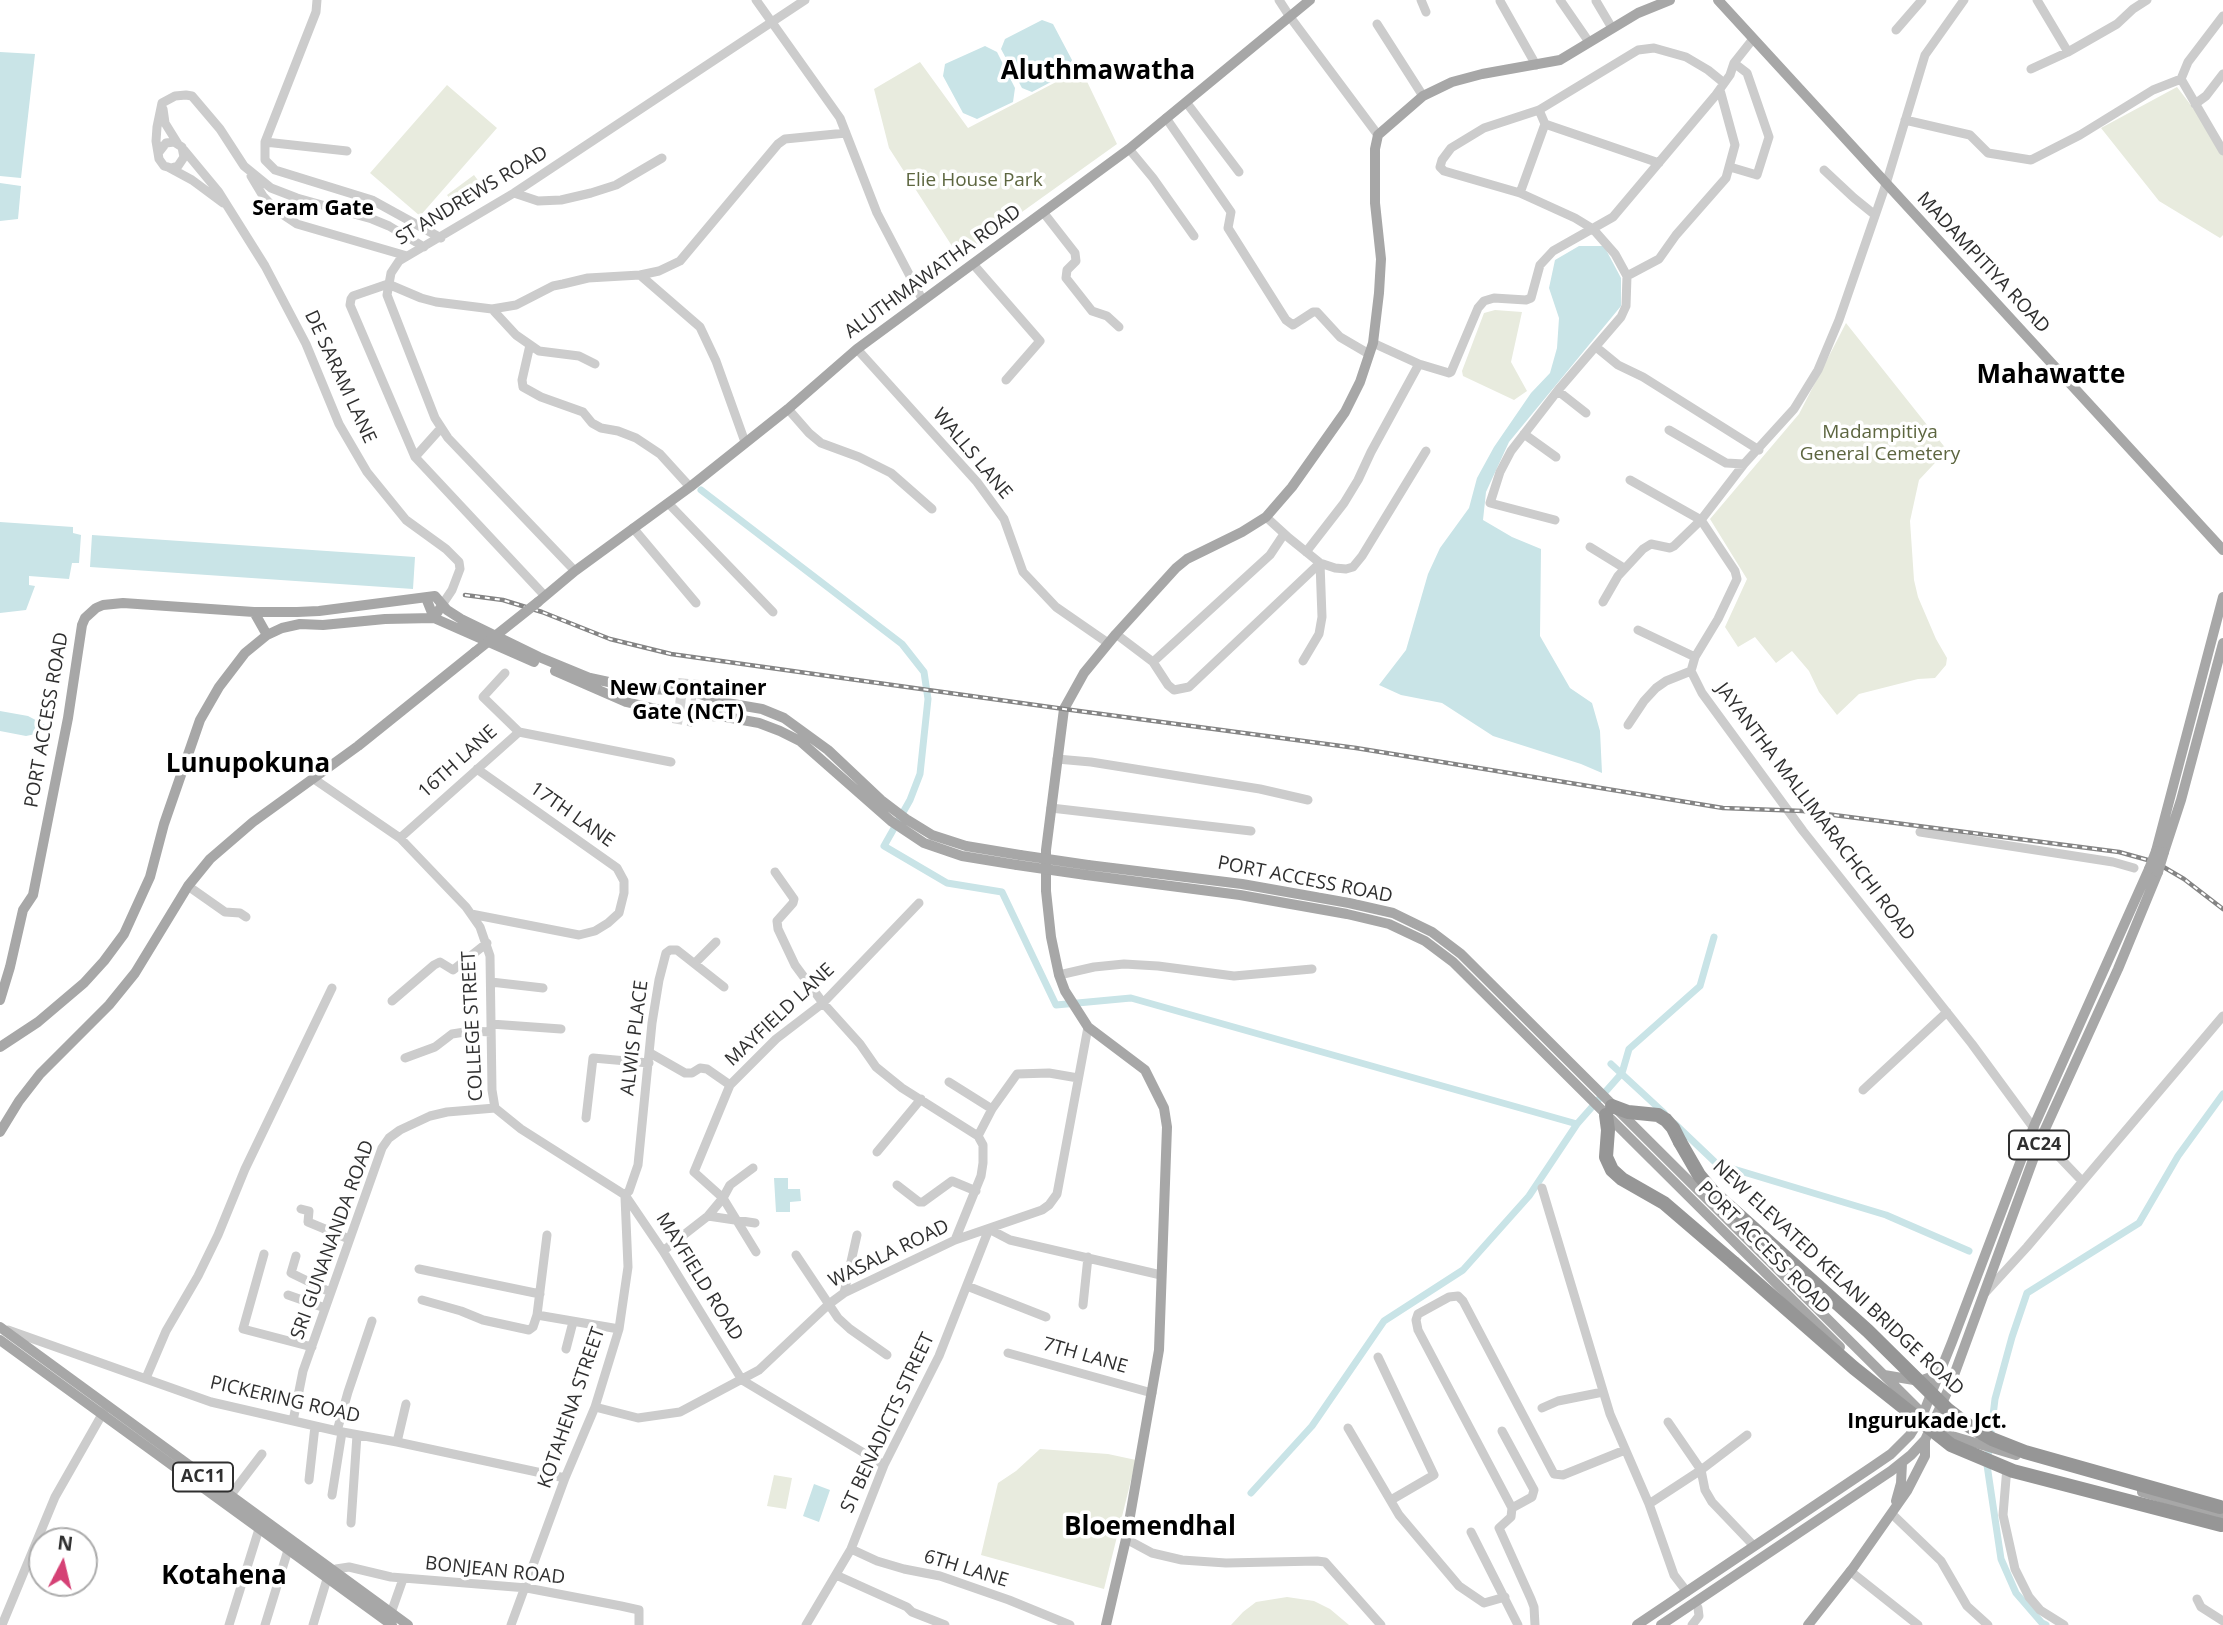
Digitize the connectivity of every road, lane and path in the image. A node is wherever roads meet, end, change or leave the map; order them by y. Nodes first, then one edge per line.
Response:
1 (317, 0) edge
2 (756, 0) edge
3 (805, 0) edge
4 (1279, 0) edge
5 (1310, 0) edge
6 (1421, 0) edge
7 (1560, 0) edge
8 (1670, 0) edge
9 (1922, 0) edge
10 (1964, 0) edge
11 (2037, 0) edge
12 (2147, 0) edge
13 (1500, 1) edge
14 (1596, 2) edge
15 (1725, 3) edge
16 (1426, 12) dead end
17 (2223, 16) edge
18 (1290, 17) junction
19 (772, 22) junction
20 (1377, 24) dead end
21 (1612, 28) junction
22 (1896, 30) dead end
23 (1753, 40) junction
24 (1589, 42) junction
25 (2068, 52) junction
26 (1734, 63) junction
27 (1536, 65) junction
28 (2031, 69) dead end
29 (2223, 74) edge
30 (2181, 79) junction
31 (1722, 86) junction
32 (1423, 96) junction
33 (1186, 102) junction
34 (162, 103) junction
35 (2195, 104) junction
36 (1539, 110) junction
37 (1166, 118) junction
38 (1905, 120) junction
39 (1545, 124) junction
40 (846, 133) junction
41 (1378, 135) junction
42 (265, 142) junction
43 (181, 147) junction
44 (1129, 149) junction
45 (347, 151) dead end
46 (2223, 151) edge
47 (159, 152) junction
48 (662, 158) dead end
49 (1659, 163) junction
50 (244, 166) junction
51 (168, 167) junction
52 (1730, 167) junction
53 (1824, 170) dead end
54 (1239, 172) dead end
55 (1886, 184) junction
56 (514, 193) junction
57 (1520, 193) junction
58 (228, 205) junction
59 (1043, 212) junction
60 (1875, 215) junction
61 (1593, 229) junction
62 (1194, 236) dead end
63 (441, 237) junction
64 (424, 247) junction
65 (407, 256) junction
66 (973, 264) junction
67 (640, 275) junction
68 (1627, 276) junction
69 (388, 284) junction
70 (922, 299) junction
71 (492, 309) junction
72 (1119, 327) dead end
73 (530, 345) junction
74 (1596, 347) junction
75 (857, 349) junction
76 (1371, 349) junction
77 (596, 364) dead end
78 (1419, 364) junction
79 (1006, 380) dead end
80 (1558, 391) junction
81 (788, 409) junction
82 (1586, 413) dead end
83 (441, 428) junction
84 (1670, 429) dead end
85 (1524, 433) junction
86 (744, 442) junction
87 (1759, 450) junction
88 (1426, 451) dead end
89 (415, 457) junction
90 (1556, 457) dead end
91 (1744, 464) junction
92 (1630, 480) dead end
93 (690, 487) junction
94 (668, 503) junction
95 (932, 509) dead end
96 (1266, 517) junction
97 (1555, 520) dead end
98 (1701, 520) junction
99 (633, 528) junction
100 (1284, 534) junction
101 (2208, 534) junction
102 (2223, 541) edge
103 (1590, 547) dead end
104 (2223, 550) edge
105 (1306, 552) junction
106 (1320, 563) junction
107 (1624, 568) junction
108 (575, 572) junction
109 (2223, 597) edge
110 (541, 599) junction
111 (436, 602) junction
112 (1603, 602) dead end
113 (696, 603) dead end
114 (254, 612) junction
115 (773, 612) dead end
116 (1638, 630) dead end
117 (1116, 634) junction
118 (267, 635) junction
119 (1108, 643) junction
120 (2223, 643) edge
121 (1695, 657) junction
122 (1303, 661) dead end
123 (1153, 662) junction
124 (1690, 671) junction
125 (505, 673) dead end
126 (1628, 725) dead end
127 (519, 732) junction
128 (1057, 759) junction
129 (671, 762) dead end
130 (477, 769) junction
131 (314, 779) junction
132 (1308, 800) dead end
133 (879, 804) junction
134 (1051, 808) junction
135 (1251, 831) dead end
136 (1920, 832) dead end
137 (400, 838) junction
138 (2160, 852) junction
139 (2134, 869) dead end
140 (775, 872) dead end
141 (188, 886) junction
142 (919, 903) dead end
143 (471, 914) junction
144 (247, 917) dead end
145 (716, 942) dead end
146 (487, 943) junction
147 (695, 964) junction
148 (1312, 969) dead end
149 (1059, 975) junction
150 (491, 982) junction
151 (724, 987) dead end
152 (332, 988) dead end
153 (543, 988) dead end
154 (0, 1000) edge
155 (392, 1001) dead end
156 (823, 1003) junction
157 (1947, 1012) junction
158 (2223, 1016) edge
159 (1085, 1022) junction
160 (491, 1028) junction
161 (561, 1029) dead end
162 (2080, 1040) junction
163 (0, 1046) edge
164 (405, 1058) dead end
165 (649, 1058) junction
166 (1078, 1078) junction
167 (949, 1082) dead end
168 (730, 1085) junction
169 (1863, 1090) dead end
170 (921, 1099) junction
171 (495, 1108) junction
172 (992, 1110) junction
173 (1609, 1111) junction
174 (1642, 1114) junction
175 (586, 1118) dead end
176 (2034, 1126) junction
177 (1625, 1127) junction
178 (0, 1132) edge
179 (978, 1136) junction
180 (2041, 1138) junction
181 (877, 1152) dead end
182 (1608, 1164) junction
183 (753, 1168) dead end
184 (2082, 1181) junction
185 (897, 1185) dead end
186 (1542, 1188) dead end
187 (976, 1191) junction
188 (625, 1195) junction
189 (723, 1198) junction
190 (302, 1209) dead end
191 (708, 1216) junction
192 (737, 1221) junction
193 (755, 1223) dead end
194 (989, 1229) junction
195 (547, 1235) dead end
196 (857, 1235) dead end
197 (349, 1240) junction
198 (955, 1240) junction
199 (663, 1251) junction
200 (756, 1251) dead end
201 (264, 1254) dead end
202 (796, 1255) dead end
203 (296, 1256) dead end
204 (1088, 1257) junction
205 (419, 1269) dead end
206 (1161, 1275) junction
207 (967, 1286) junction
208 (330, 1292) junction
209 (844, 1293) junction
210 (540, 1294) junction
211 (288, 1295) dead end
212 (1983, 1296) junction
213 (422, 1300) dead end
214 (829, 1304) junction
215 (1083, 1304) dead end
216 (325, 1308) junction
217 (537, 1315) junction
218 (1045, 1317) dead end
219 (372, 1321) dead end
220 (573, 1321) junction
221 (619, 1329) junction
222 (1, 1332) edge
223 (312, 1347) junction
224 (566, 1349) dead end
225 (1009, 1353) dead end
226 (887, 1355) dead end
227 (1378, 1357) dead end
228 (1881, 1374) junction
229 (1939, 1374) junction
230 (146, 1378) junction
231 (742, 1380) junction
232 (1603, 1392) junction
233 (1152, 1393) junction
234 (406, 1404) dead end
235 (595, 1407) junction
236 (1542, 1408) dead end
237 (104, 1410) junction
238 (1920, 1418) junction
239 (293, 1421) junction
240 (1668, 1422) dead end
241 (316, 1426) junction
242 (1348, 1428) dead end
243 (1502, 1431) dead end
244 (340, 1432) junction
245 (1929, 1432) junction
246 (1748, 1435) dead end
247 (357, 1436) junction
248 (397, 1442) junction
249 (1625, 1450) junction
250 (262, 1454) dead end
251 (1902, 1463) junction
252 (2004, 1464) junction
253 (884, 1465) junction
254 (1701, 1470) junction
255 (565, 1478) junction
256 (309, 1480) dead end
257 (332, 1495) dead end
258 (230, 1496) junction
259 (1391, 1500) junction
260 (1649, 1504) junction
261 (1511, 1508) junction
262 (1892, 1514) junction
263 (2222, 1518) edge
264 (351, 1523) dead end
265 (260, 1529) junction
266 (1471, 1532) dead end
267 (1126, 1539) junction
268 (1754, 1546) junction
269 (851, 1549) junction
270 (288, 1550) junction
271 (1850, 1571) junction
272 (330, 1575) junction
273 (836, 1575) junction
274 (403, 1579) junction
275 (527, 1588) junction
276 (1687, 1592) junction
277 (1505, 1597) junction
278 (2197, 1600) dead end
279 (1695, 1602) junction
280 (392, 1619) edge
281 (2223, 1621) edge
282 (1811, 1624) edge
283 (2, 1625) edge
284 (229, 1625) edge
285 (265, 1625) edge
286 (313, 1625) edge
287 (408, 1625) edge
288 (511, 1625) edge
289 (639, 1625) edge
290 (806, 1625) edge
291 (945, 1625) edge
292 (1070, 1625) edge
293 (1106, 1625) edge
294 (1381, 1625) edge
295 (1518, 1625) edge
296 (1535, 1625) edge
297 (1637, 1625) edge
298 (1661, 1625) edge
299 (1692, 1625) edge
300 (1917, 1625) edge
301 (1988, 1625) edge
302 (2064, 1625) edge

1 - 42 street
2 - 19 street
3 - 19 street, ST ANDREWS ROAD
4 - 18 street
5 - 18 main road, ALUTHMAWATHA ROAD
6 - 16 street
7 - 24 street
8 - 21 main road
9 - 22 street
10 - 38 street
11 - 25 street
12 - 25 street
13 - 27 street
14 - 21 street
15 - 23 main road, MADAMPITIYA ROAD
17 - 30 street
18 - 33 main road, ALUTHMAWATHA ROAD
18 - 41 street
19 - 40 street
19 - 56 street, ST ANDREWS ROAD
20 - 32 street
21 - 24 main road
23 - 26 street
23 - 55 main road, MADAMPITIYA ROAD
24 - 27 main road
25 - 28 street
26 - 31 street
26 - 52 street
27 - 32 main road
29 - 35 street
30 - 35 street
30 - 38 street
31 - 36 street
31 - 49 street
31 - 52 street
32 - 41 main road
33 - 37 main road, ALUTHMAWATHA ROAD
33 - 54 street
34 - 43 street
34 - 47 street
34 - 50 street
35 - 46 street
36 - 39 street
36 - 57 street
37 - 44 main road, ALUTHMAWATHA ROAD
37 - 76 street
38 - 55 street
39 - 49 street
39 - 57 street
40 - 67 street
40 - 70 street
41 - 76 main road
42 - 45 street
42 - 63 street
43 - 47 street
43 - 51 street
43 - 58 street
44 - 59 main road, ALUTHMAWATHA ROAD
44 - 62 street
47 - 51 street
48 - 56 street
49 - 61 street
50 - 64 street
50 - 65 street
51 - 58 street
52 - 68 street
53 - 60 street
55 - 60 street
55 - 101 main road, MADAMPITIYA ROAD
56 - 63 street, ST ANDREWS ROAD
57 - 61 street
58 - 111 street, DE SARAM LANE
59 - 66 main road, ALUTHMAWATHA ROAD
59 - 72 street
60 - 87 street
61 - 68 street
61 - 78 street
63 - 64 street, ST ANDREWS ROAD
64 - 65 street, ST ANDREWS ROAD
65 - 69 street, ST ANDREWS ROAD
66 - 70 main road, ALUTHMAWATHA ROAD
66 - 79 street
67 - 71 street
67 - 86 street
68 - 74 street
69 - 71 street
69 - 83 street
69 - 89 street
70 - 75 main road, ALUTHMAWATHA ROAD
71 - 73 street
73 - 77 street
73 - 93 street
74 - 80 street
74 - 87 street
75 - 81 main road, ALUTHMAWATHA ROAD
75 - 119 street, WALLS LANE
76 - 78 street
76 - 96 main road
78 - 105 street
80 - 82 street
80 - 85 street
81 - 86 main road, ALUTHMAWATHA ROAD
81 - 95 street
83 - 89 street
83 - 108 street
84 - 91 street
85 - 90 street
85 - 97 street
86 - 93 main road, ALUTHMAWATHA ROAD
87 - 91 street
88 - 106 street
89 - 110 street
91 - 98 street
92 - 98 street
93 - 94 main road, ALUTHMAWATHA ROAD
94 - 99 main road, ALUTHMAWATHA ROAD
94 - 115 street
96 - 100 street
96 - 117 main road
98 - 107 street
98 - 121 street
99 - 108 main road, ALUTHMAWATHA ROAD
99 - 113 street
100 - 105 street
100 - 123 street
101 - 102 main road
101 - 104 main road, MADAMPITIYA ROAD
103 - 107 street
105 - 106 street
106 - 122 street
106 - 123 street
107 - 112 street
108 - 110 main road, ALUTHMAWATHA ROAD
109 - 138 main road, AC24
110 - 131 main road, ALUTHMAWATHA ROAD, bridge
111 - 111 main road
111 - 114 main road, PORT ACCESS ROAD
111 - 118 main road
114 - 118 main road
114 - 154 main road, PORT ACCESS ROAD
116 - 121 street
117 - 119 main road
117 - 123 street
118 - 163 main road
119 - 128 main road
120 - 138 main road, AC24
121 - 124 street
124 - 126 street
124 - 157 street, JAYANTHA MALLIMARACHCHI ROAD
125 - 127 street
127 - 129 street, 16TH LANE
127 - 130 street, 16TH LANE
128 - 132 street
128 - 134 main road
130 - 137 street, 16TH LANE
130 - 143 street, 17TH LANE
131 - 137 street, COLLEGE STREET
131 - 141 main road, ALUTHMAWATHA ROAD
133 - 133 main road, PORT ACCESS ROAD
133 - 173 main road, PORT ACCESS ROAD, bridge
134 - 135 street
134 - 149 main road
136 - 139 street
137 - 143 street, COLLEGE STREET
138 - 162 main road, AC24, bridge
140 - 156 street
141 - 144 street
141 - 178 main road, ALUTHMAWATHA ROAD
142 - 156 street, MAYFIELD LANE
143 - 146 street, COLLEGE STREET
145 - 147 street
146 - 150 street, COLLEGE STREET
146 - 155 street
147 - 151 street, ALWIS PLACE
147 - 165 street, ALWIS PLACE
148 - 149 street
149 - 159 main road
150 - 153 street
150 - 160 street, COLLEGE STREET
152 - 230 street
156 - 168 street, MAYFIELD LANE
156 - 170 street
157 - 169 street
157 - 176 street, JAYANTHA MALLIMARACHCHI ROAD
158 - 184 street
159 - 166 street, WASALA ROAD
159 - 206 main road
160 - 161 street
160 - 164 street
160 - 171 street, COLLEGE STREET
162 - 176 main road, AC24
162 - 180 main road, AC24
165 - 168 street, MAYFIELD LANE
165 - 175 street
165 - 188 street, ALWIS PLACE
166 - 172 street
166 - 194 street, WASALA ROAD
167 - 172 street
168 - 189 street
170 - 179 street
170 - 181 street
171 - 188 street, COLLEGE STREET
171 - 197 street, SRI GUNANANDA ROAD
172 - 179 street
173 - 174 highway, NEW ELEVATED KELANI BRIDGE ROAD
173 - 177 main road, PORT ACCESS ROAD
173 - 182 highway
174 - 177 highway
174 - 263 highway, NEW ELEVATED KELANI BRIDGE ROAD, bridge
176 - 180 street, JAYANTHA MALLIMARACHCHI ROAD
176 - 229 main road, AC24
177 - 182 highway
177 - 228 main road, PORT ACCESS ROAD
177 - 238 main road, PORT ACCESS ROAD
179 - 187 street
180 - 184 street, JAYANTHA MALLIMARACHCHI ROAD
180 - 212 main road, AC24
182 - 263 highway, bridge
183 - 189 street
184 - 212 street
185 - 187 street
186 - 232 street
187 - 198 street
188 - 199 street, MAYFIELD ROAD
188 - 221 street, KOTAHENA STREET
189 - 191 street
189 - 192 street
190 - 197 street
191 - 192 street
191 - 199 street
192 - 193 street
192 - 200 street
194 - 198 street, WASALA ROAD
194 - 204 street
194 - 207 street, ST BENADICTS STREET
195 - 210 street
196 - 209 street
197 - 208 street, SRI GUNANANDA ROAD
198 - 209 street, WASALA ROAD
199 - 231 street, MAYFIELD ROAD
201 - 223 street
202 - 214 street
203 - 208 street
204 - 206 street
204 - 215 street
205 - 210 street
206 - 233 main road
207 - 218 street
207 - 253 street, ST BENADICTS STREET
208 - 216 street, SRI GUNANANDA ROAD
209 - 214 street, WASALA ROAD
210 - 217 street
211 - 216 street
212 - 245 main road, AC24
213 - 217 street
214 - 226 street
214 - 231 street, WASALA ROAD
216 - 223 street, SRI GUNANANDA ROAD
217 - 220 street
219 - 244 street
220 - 221 street
220 - 224 street
221 - 235 street, KOTAHENA STREET
222 - 230 street, PICKERING ROAD
222 - 237 main road, AC11
223 - 239 street, SRI GUNANANDA ROAD
225 - 233 street, 7TH LANE
227 - 259 street
228 - 229 main road
228 - 238 main road, PORT ACCESS ROAD
229 - 238 main road, AC24
230 - 239 street, PICKERING ROAD
231 - 235 street, WASALA ROAD
231 - 253 street
232 - 236 street
232 - 249 street
233 - 267 main road
234 - 248 street
235 - 255 street, KOTAHENA STREET
237 - 258 main road, AC11
237 - 265 main road, AC11
237 - 283 street
238 - 245 main road
238 - 268 main road, AC24
239 - 241 street, PICKERING ROAD
240 - 254 street
241 - 244 street, PICKERING ROAD
241 - 256 street
242 - 259 street
243 - 261 street
244 - 247 street, PICKERING ROAD
244 - 257 street
245 - 251 main road, AC24
245 - 252 main road, bridge
245 - 262 main road
245 - 263 main road
246 - 254 street
247 - 248 street, PICKERING ROAD
247 - 264 street
248 - 255 street, PICKERING ROAD
249 - 260 street
249 - 261 street
250 - 258 street
251 - 262 main road
251 - 279 main road, AC24
252 - 263 main road
252 - 302 street
253 - 269 street, ST BENADICTS STREET
254 - 260 street
254 - 268 street
255 - 275 street, KOTAHENA STREET
258 - 272 main road, AC11
259 - 277 street
260 - 276 street
261 - 296 street
262 - 271 main road
262 - 301 street
265 - 270 main road, AC11
265 - 284 street
266 - 277 street
267 - 293 main road
267 - 294 street
268 - 276 main road, AC24
269 - 273 street, ST BENADICTS STREET
269 - 292 street, 6TH LANE
270 - 272 main road, AC11
270 - 285 street
271 - 282 main road
271 - 300 street
272 - 274 street, BONJEAN ROAD
272 - 280 main road, AC11
272 - 286 street
273 - 290 street, ST BENADICTS STREET
273 - 291 street
274 - 275 street, BONJEAN ROAD
274 - 280 street
275 - 288 street, KOTAHENA STREET
275 - 289 street, BONJEAN ROAD
276 - 279 main road
276 - 297 main road, AC24
277 - 295 street
278 - 281 street
279 - 298 main road, AC24
279 - 299 street
280 - 287 main road, AC11

